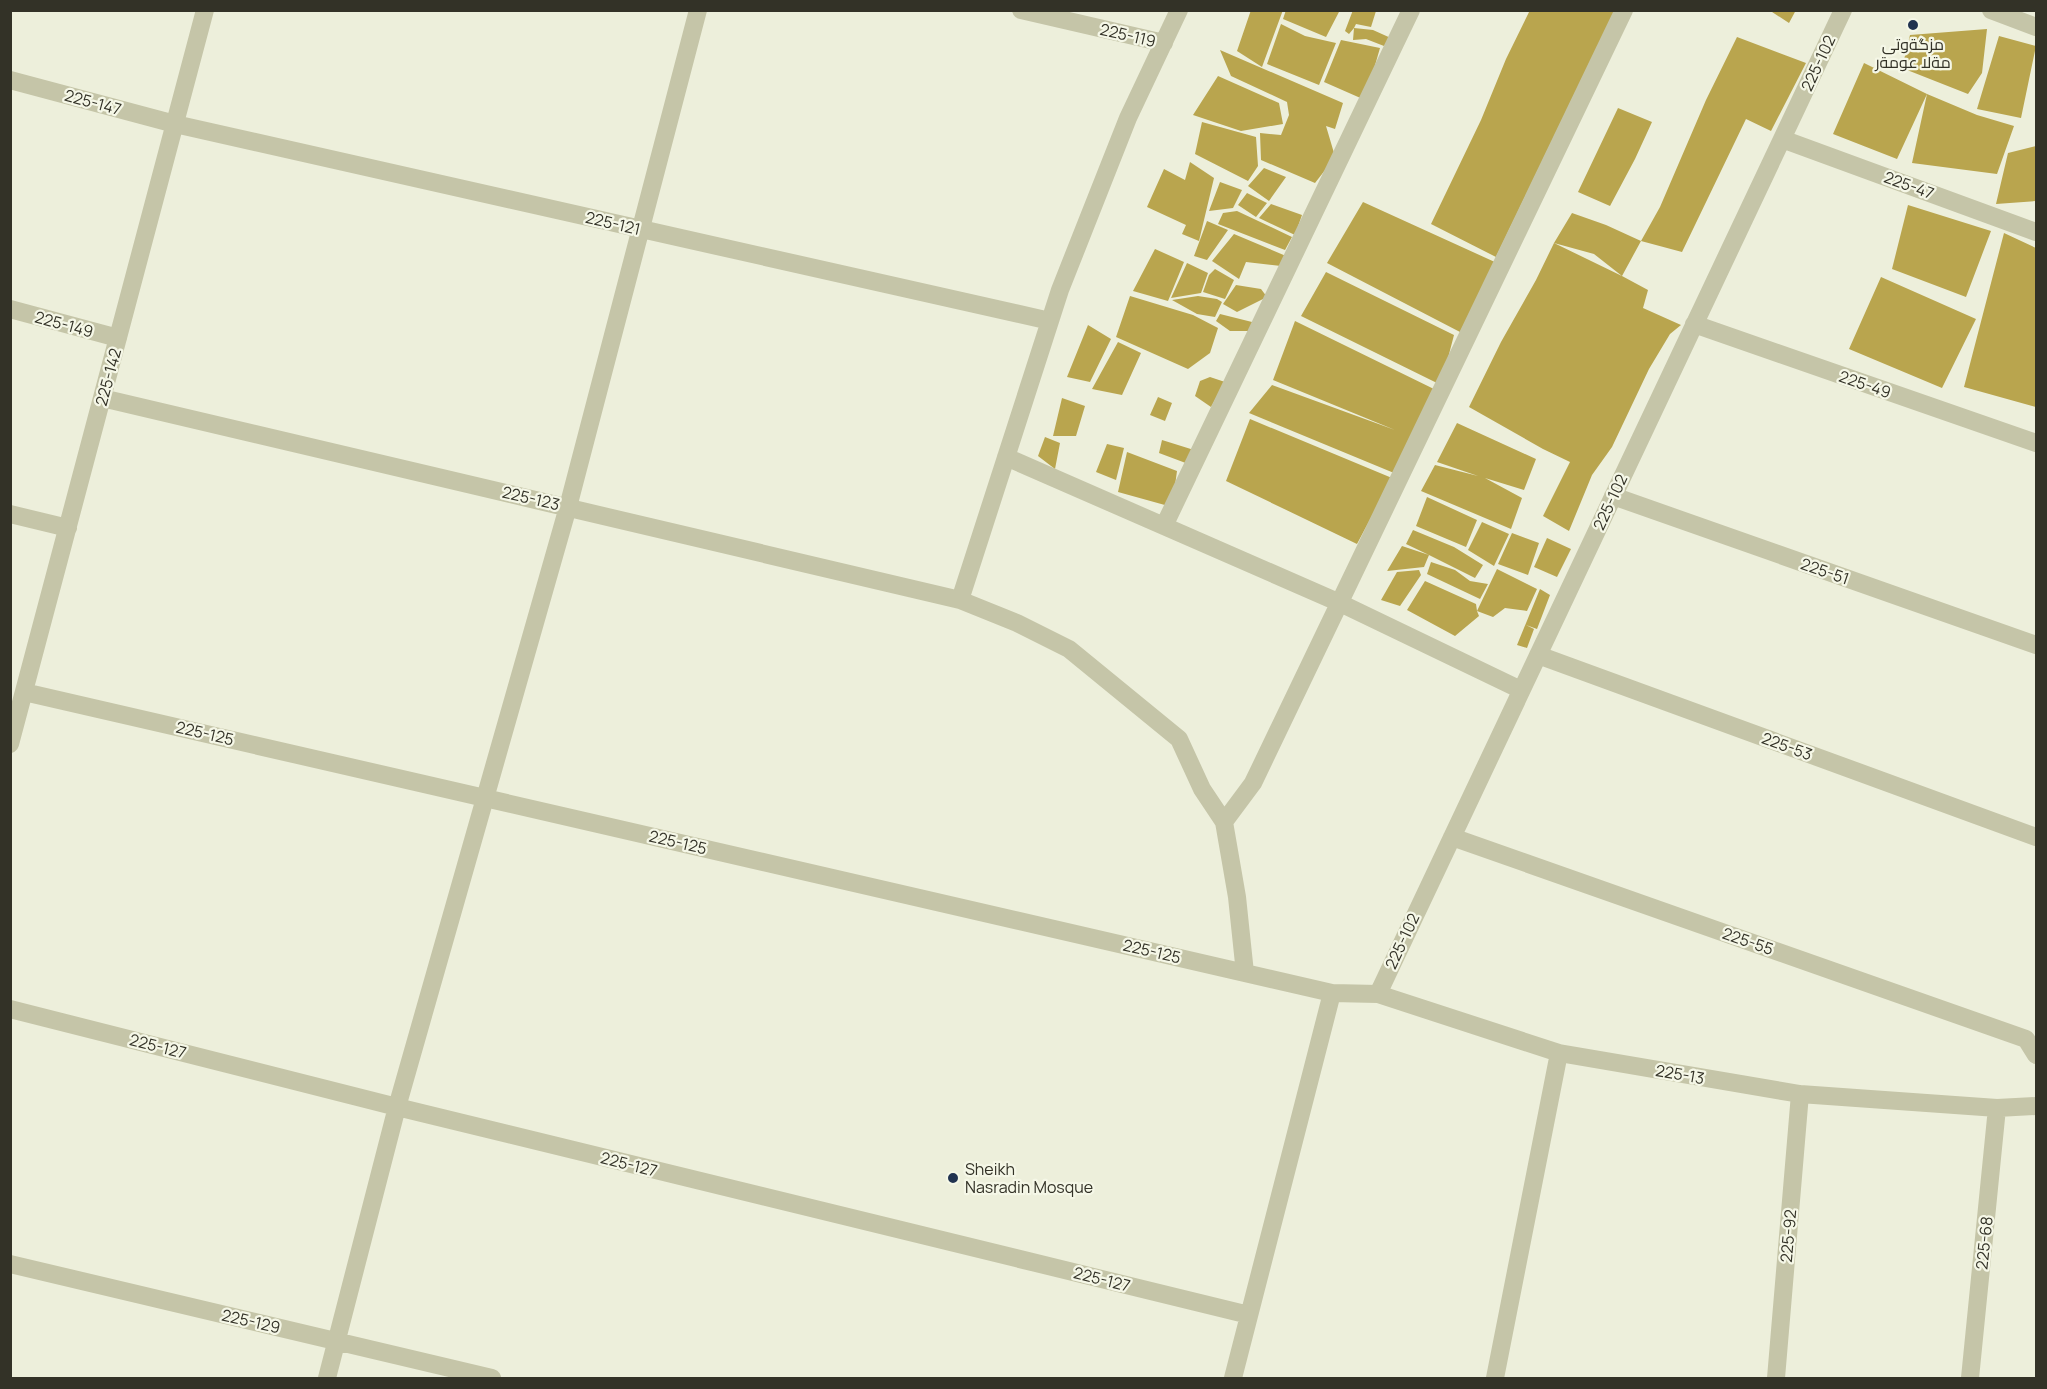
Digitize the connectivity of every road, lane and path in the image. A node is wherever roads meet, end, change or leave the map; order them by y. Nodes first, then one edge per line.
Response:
1 (205, 10) edge
2 (698, 10) edge
3 (1021, 10) edge
4 (1179, 10) edge
5 (1411, 10) edge
6 (1624, 10) edge
7 (1843, 10) edge
8 (1991, 10) edge
9 (2037, 27) edge
10 (1164, 43) junction
11 (10, 80) edge
12 (175, 124) junction
13 (1782, 139) junction
14 (641, 229) junction
15 (2037, 232) edge
16 (10, 309) edge
17 (1050, 321) junction
18 (1694, 324) junction
19 (118, 338) junction
20 (102, 398) junction
21 (2037, 443) edge
22 (1006, 458) junction
23 (1613, 496) junction
24 (568, 507) junction
25 (10, 514) edge
26 (1164, 526) junction
27 (68, 528) junction
28 (960, 600) junction
29 (1340, 603) junction
30 (2037, 645) edge
31 (1538, 655) junction
32 (1521, 690) junction
33 (24, 692) junction
34 (12, 735) edge
35 (484, 798) junction
36 (1224, 822) junction
37 (1452, 837) junction
38 (2037, 837) edge
39 (1245, 973) junction
40 (1332, 993) junction
41 (1378, 994) junction
42 (10, 1009) edge
43 (1559, 1053) junction
44 (2037, 1055) edge
45 (1800, 1094) junction
46 (2037, 1106) edge
47 (397, 1107) junction
48 (1997, 1108) junction
49 (10, 1264) edge
50 (1249, 1315) junction
51 (337, 1341) junction
52 (327, 1378) edge
53 (492, 1378) edge
54 (1233, 1378) edge
55 (1495, 1378) edge
56 (1776, 1378) edge
57 (1970, 1378) edge

1 - 12 street, 225-142
2 - 14 street
3 - 10 street, 225-119
4 - 10 street
5 - 26 street
6 - 29 street
7 - 13 street, 225-102
8 - 9 street
10 - 17 street
11 - 12 street, 225-147
12 - 14 street, 225-121
12 - 19 street, 225-142
13 - 15 street, 225-47
13 - 18 street, 225-102
14 - 17 street, 225-121
14 - 24 street
16 - 19 street, 225-149
17 - 22 street
18 - 21 street, 225-49
18 - 23 street, 225-102
19 - 20 street, 225-142
20 - 24 street, 225-123
20 - 27 street, 225-142
22 - 26 street
22 - 28 street
23 - 30 street, 225-51
23 - 31 street, 225-102
24 - 28 street, 225-123
24 - 35 street
25 - 27 street
26 - 29 street
27 - 33 street, 225-142
28 - 36 street, 225-123
29 - 32 street
29 - 36 street
31 - 32 street, 225-102
31 - 38 street, 225-53
32 - 37 street, 225-102
33 - 34 street, 225-142
33 - 35 street, 225-125
35 - 39 street, 225-125
35 - 47 street
36 - 39 street
37 - 41 street, 225-102
37 - 44 street, 225-55
39 - 40 street, 225-125
40 - 41 street, 225-13
40 - 50 street
41 - 43 street, 225-13
42 - 47 street, 225-127
43 - 45 street, 225-13
43 - 55 street
45 - 48 street, 225-13
45 - 56 street, 225-92
46 - 48 street, 225-13
47 - 50 street, 225-127
47 - 51 street
48 - 57 street, 225-68
49 - 51 street, 225-129
50 - 54 street
51 - 52 street
51 - 53 street, 225-129

